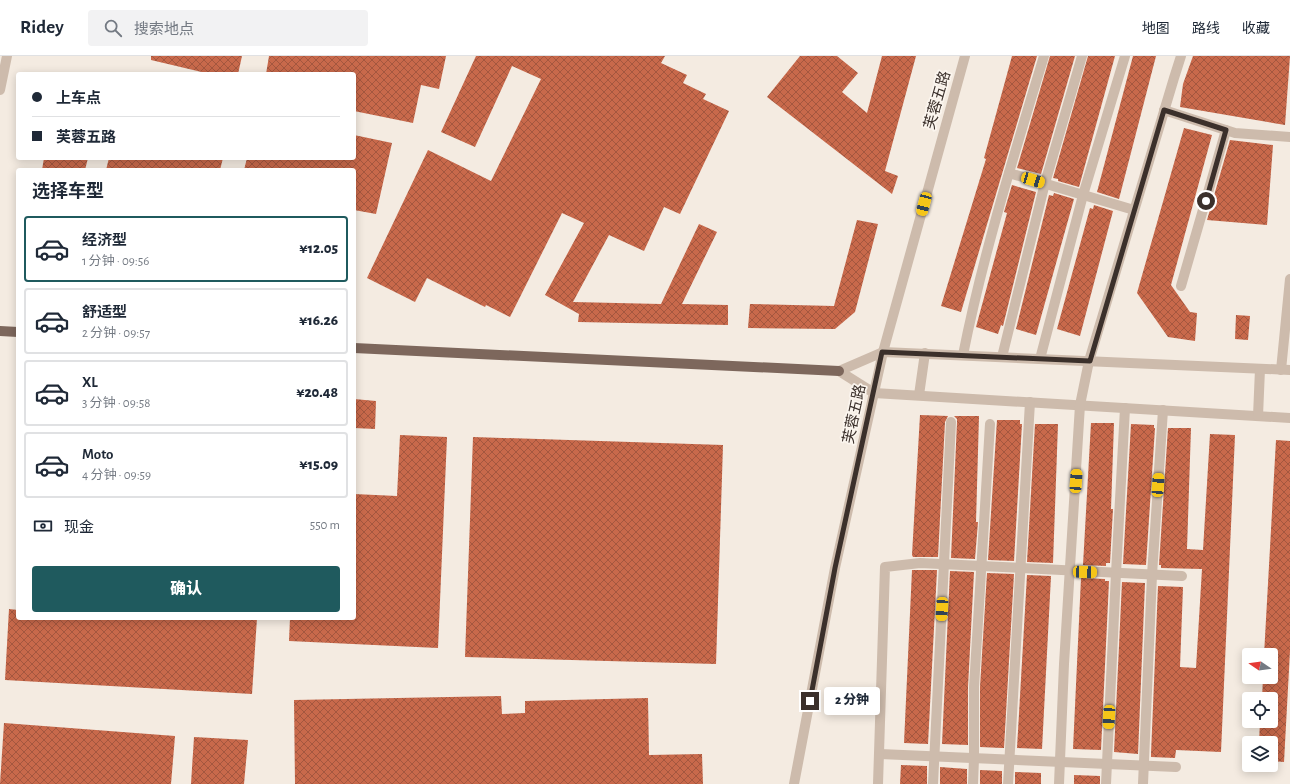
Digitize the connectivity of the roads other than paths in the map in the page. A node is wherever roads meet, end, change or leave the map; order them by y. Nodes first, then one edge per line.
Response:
1 (7, 56) edge
2 (966, 56) edge
3 (1044, 56) edge
4 (1082, 56) edge
5 (1125, 56) edge
6 (1181, 56) edge
7 (0, 90) edge
8 (1164, 110) junction
9 (1226, 130) junction
10 (1290, 137) edge
11 (1009, 173) junction
12 (1045, 183) junction
13 (1083, 194) junction
14 (1134, 210) junction
15 (1290, 279) edge
16 (1181, 286) dead end
17 (0, 331) edge
18 (16, 332) edge
19 (356, 348) edge
20 (882, 352) junction
21 (925, 354) junction
22 (964, 355) junction
23 (1002, 357) junction
24 (1040, 359) junction
25 (1090, 361) junction
26 (1260, 369) junction
27 (839, 370) junction
28 (1286, 370) edge
29 (874, 393) junction
30 (919, 395) junction
31 (1030, 402) junction
32 (1080, 405) junction
33 (1125, 408) junction
34 (1163, 410) junction
35 (1258, 416) junction
36 (1290, 418) edge
37 (951, 422) dead end
38 (990, 424) dead end
39 (944, 564) junction
40 (981, 566) junction
41 (1020, 568) junction
42 (1070, 571) junction
43 (1116, 573) junction
44 (1152, 575) junction
45 (1182, 576) dead end
46 (880, 754) junction
47 (934, 757) junction
48 (974, 759) junction
49 (1009, 760) junction
50 (1060, 763) junction
51 (1107, 764) junction
52 (1143, 766) junction
53 (1176, 767) dead end
54 (794, 784) edge
55 (878, 784) edge
56 (933, 784) edge
57 (973, 784) edge
58 (1008, 784) edge
59 (1059, 784) edge
60 (1106, 784) edge
61 (1143, 784) edge

1 - 7 street
2 - 20 street, 芙蓉五路
3 - 11 street
4 - 12 street
5 - 13 street
6 - 8 street
8 - 9 street
8 - 14 street
9 - 10 street
9 - 16 street
11 - 12 street
11 - 22 street
12 - 13 street
12 - 23 street
13 - 14 street
13 - 24 street
14 - 25 street
15 - 28 street
17 - 18 main road
19 - 27 main road
20 - 21 street
20 - 27 street
20 - 29 street, 芙蓉五路
21 - 22 street
21 - 30 street
22 - 23 street
23 - 24 street
24 - 25 street
25 - 26 street
25 - 32 street
26 - 28 street
26 - 35 street
27 - 29 street
29 - 30 street
29 - 54 street, 芙蓉五路
30 - 31 street
31 - 32 street
31 - 41 street
32 - 33 street
32 - 42 street
33 - 34 street
33 - 43 street
34 - 35 street
34 - 44 street
35 - 36 street
37 - 39 street
38 - 40 street
39 - 40 street
39 - 46 street
39 - 47 street
40 - 41 street
40 - 48 street
41 - 42 street
41 - 49 street
42 - 43 street
42 - 50 street
43 - 44 street
43 - 51 street
44 - 45 street
44 - 52 street
46 - 47 street
46 - 55 street
47 - 48 street
47 - 56 street
48 - 49 street
48 - 57 street
49 - 50 street
49 - 58 street
50 - 51 street
50 - 59 street
51 - 52 street
51 - 60 street
52 - 53 street
52 - 61 street

